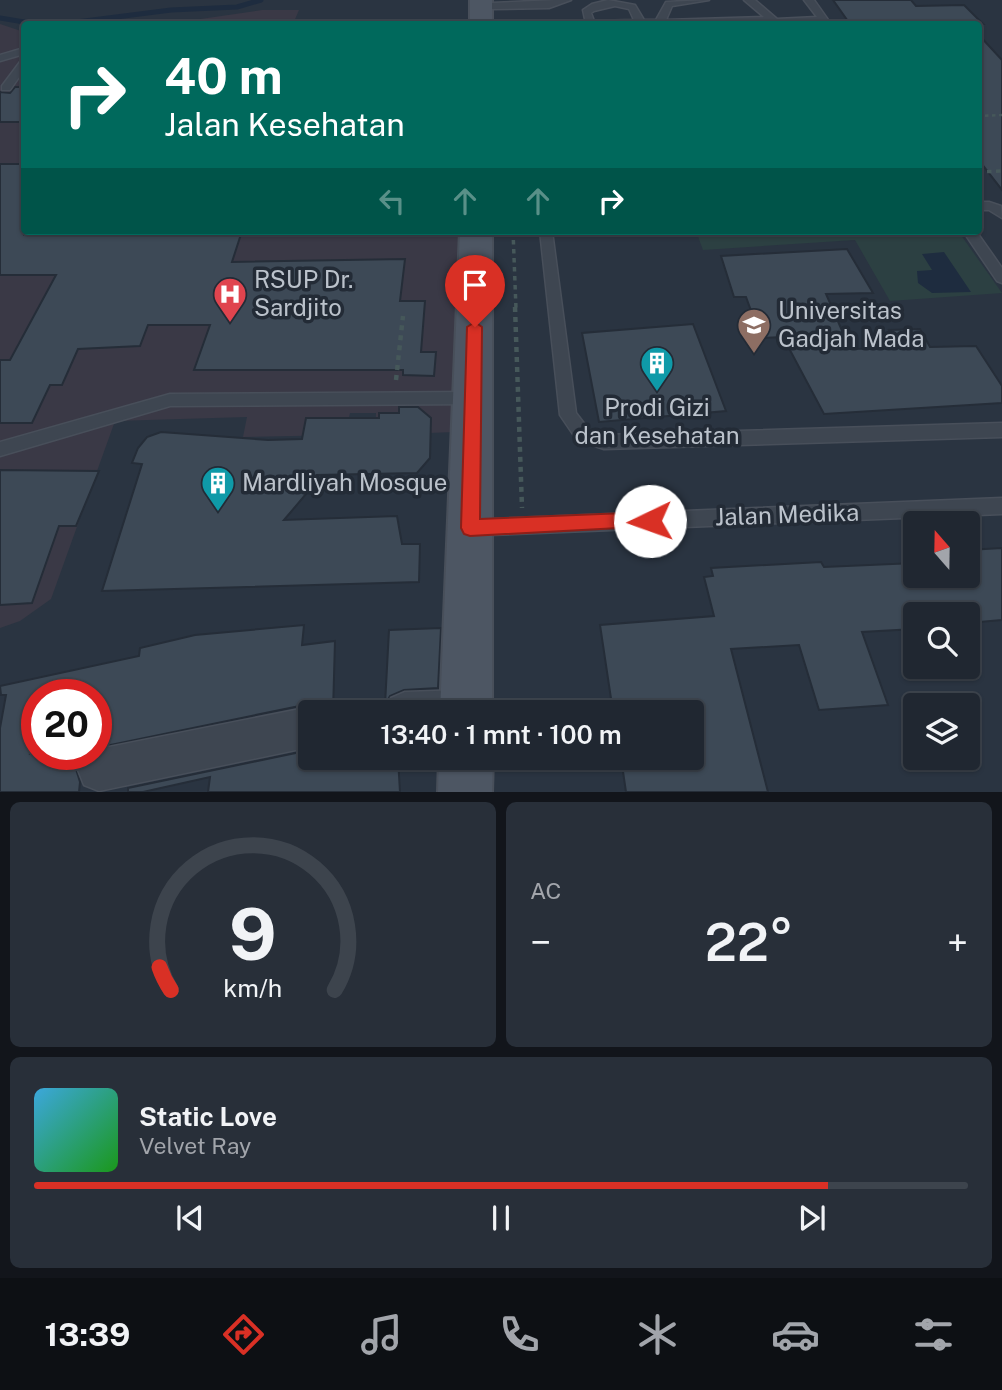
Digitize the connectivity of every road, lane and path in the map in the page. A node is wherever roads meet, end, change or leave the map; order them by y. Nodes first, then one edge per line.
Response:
1 (566, 0) edge
2 (704, 0) edge
3 (748, 0) edge
4 (809, 0) edge
5 (487, 11) edge
6 (589, 21) edge
7 (639, 21) edge
8 (660, 21) edge
9 (773, 21) edge
10 (824, 21) edge
11 (21, 52) edge
12 (0, 58) edge
13 (21, 67) edge
14 (5, 84) edge
15 (1002, 115) edge
16 (982, 116) edge
17 (982, 172) edge
18 (1002, 172) edge
19 (982, 206) edge
20 (1002, 214) edge
21 (476, 235) edge
22 (491, 235) edge
23 (513, 235) edge
24 (546, 235) edge
25 (973, 235) edge
26 (1002, 278) edge
27 (403, 316) dead end
28 (396, 380) dead end
29 (481, 398) junction
30 (1002, 430) edge
31 (0, 449) edge
32 (1002, 506) edge
33 (494, 527) junction
34 (475, 700) edge
35 (298, 729) edge
36 (112, 767) edge
37 (467, 770) edge
38 (488, 770) edge
39 (465, 792) edge
40 (488, 792) edge

1 - 5 lane
2 - 8 lane
3 - 9 lane
4 - 10 lane
6 - 7 lane
11 - 12 lane
13 - 14 lane
15 - 16 path
17 - 18 path
19 - 20 lane
21 - 29 street
22 - 29 street
23 - 33 path
24 - 30 lane
25 - 26 lane
27 - 28 path
29 - 31 lane
29 - 33 street
32 - 33 lane, Jalan Medika
33 - 34 street
35 - 36 street
37 - 39 street
38 - 40 street

